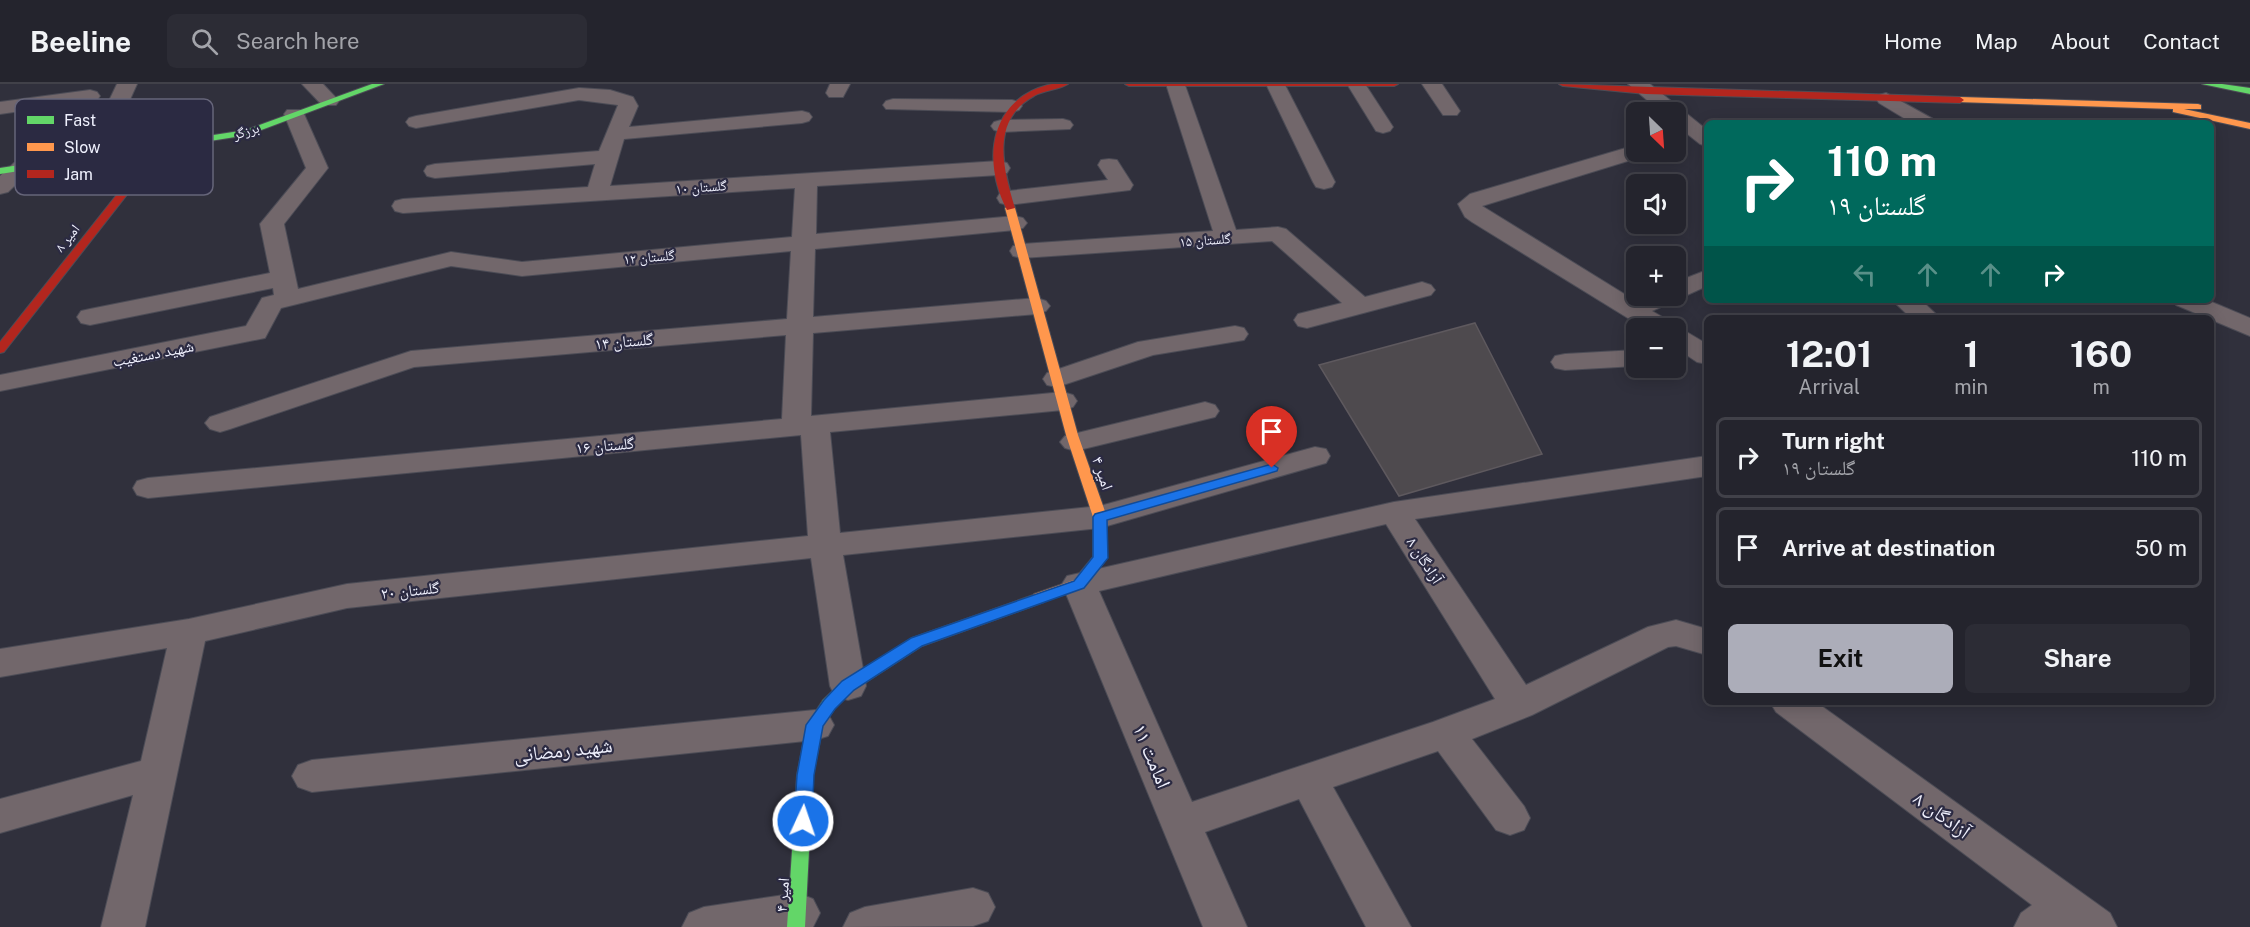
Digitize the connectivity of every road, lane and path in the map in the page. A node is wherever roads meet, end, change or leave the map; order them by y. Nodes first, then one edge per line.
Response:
1 (127, 84) edge
2 (312, 84) edge
3 (380, 84) edge
4 (1050, 84) edge
5 (1129, 84) edge
6 (1325, 84) edge
7 (1394, 84) edge
8 (1432, 84) edge
9 (1563, 84) edge
10 (1175, 85) edge
11 (1275, 85) edge
12 (1356, 85) edge
13 (2219, 85) edge
14 (2250, 86) edge
15 (1642, 87) edge
16 (573, 89) edge
17 (2187, 89) edge
18 (2250, 91) edge
19 (90, 96) dead end
20 (68, 99) edge
21 (120, 99) edge
22 (1886, 99) junction
23 (2000, 100) junction
24 (329, 101) junction
25 (1660, 102) edge
26 (892, 105) dead end
27 (15, 106) edge
28 (1012, 106) junction
29 (2150, 106) junction
30 (2198, 107) junction
31 (0, 108) edge
32 (1450, 111) dead end
33 (294, 114) junction
34 (802, 117) dead end
35 (2250, 119) edge
36 (1921, 120) edge
37 (416, 122) dead end
38 (1686, 123) edge
39 (15, 125) edge
40 (1063, 125) dead end
41 (1001, 126) junction
42 (2250, 126) edge
43 (1383, 127) dead end
44 (0, 128) edge
45 (615, 134) junction
46 (1702, 136) edge
47 (213, 138) edge
48 (1686, 138) edge
49 (1626, 154) edge
50 (608, 157) junction
51 (1109, 165) dead end
52 (999, 168) junction
53 (15, 169) edge
54 (0, 171) edge
55 (435, 171) dead end
56 (15, 174) edge
57 (806, 180) junction
58 (1324, 182) dead end
59 (0, 187) edge
60 (597, 193) junction
61 (122, 195) edge
62 (1008, 198) junction
63 (403, 206) dead end
64 (1015, 223) junction
65 (1227, 239) junction
66 (804, 243) junction
67 (1022, 251) junction
68 (1704, 278) edge
69 (1686, 286) edge
70 (294, 290) junction
71 (1422, 290) dead end
72 (1909, 303) edge
73 (2192, 303) edge
74 (1037, 306) junction
75 (1360, 306) junction
76 (1641, 306) edge
77 (1632, 310) junction
78 (1923, 315) edge
79 (90, 317) dead end
80 (324, 317) dead end
81 (1645, 318) edge
82 (1307, 320) dead end
83 (801, 325) junction
84 (2250, 328) edge
85 (1235, 334) dead end
86 (1686, 342) edge
87 (0, 350) edge
88 (1704, 354) edge
89 (1704, 355) edge
90 (1686, 356) edge
91 (1626, 359) edge
92 (1565, 362) dead end
93 (0, 383) edge
94 (1060, 390) junction
95 (1205, 411) dead end
96 (220, 423) dead end
97 (806, 426) junction
98 (1075, 442) junction
99 (1315, 456) dead end
100 (1704, 466) edge
101 (148, 488) dead end
102 (1394, 512) junction
103 (1100, 517) junction
104 (825, 544) junction
105 (1079, 584) junction
106 (189, 632) junction
107 (1704, 641) edge
108 (0, 663) edge
109 (848, 686) junction
110 (1519, 705) junction
111 (1793, 705) edge
112 (815, 725) junction
113 (1446, 733) junction
114 (158, 772) junction
115 (312, 776) dead end
116 (1308, 779) junction
117 (0, 816) edge
118 (1510, 818) dead end
119 (1181, 823) junction
120 (973, 907) dead end
121 (797, 920) edge
122 (2066, 920) edge
123 (123, 927) edge
124 (704, 927) edge
125 (865, 927) edge
126 (1225, 927) edge
127 (1389, 927) edge

1 - 21 street
2 - 24 street
3 - 24 street, برزگر
4 - 28 street, امیر ۴
5 - 10 street
6 - 11 street
6 - 12 street
7 - 12 street
8 - 32 street
9 - 15 street
10 - 11 street
10 - 65 street
11 - 58 street
12 - 43 street
13 - 14 street
13 - 18 street
15 - 22 street
15 - 25 street
16 - 37 street
16 - 45 street
17 - 23 street
17 - 30 street
19 - 20 street
22 - 23 street
22 - 36 street
23 - 29 street
24 - 33 street, برزگر
26 - 28 street
27 - 31 street
28 - 41 street, امیر ۴
29 - 30 street
29 - 42 street
30 - 35 street
33 - 47 street, برزگر
33 - 70 street
34 - 45 street
38 - 46 street
39 - 44 street
40 - 41 street
41 - 52 street, امیر ۴
45 - 50 street
46 - 48 street
49 - 77 street
50 - 55 street
50 - 60 street
51 - 62 street
52 - 57 street, گلستان ۱۰
52 - 62 street, امیر ۴
53 - 54 street, برزگر
56 - 59 street
57 - 60 street, گلستان ۱۰
57 - 66 street
60 - 63 street, گلستان ۱۰
61 - 87 street, امیر ۸
62 - 64 street, امیر ۴
64 - 66 street, گلستان ۱۲
64 - 67 street, امیر ۴
65 - 67 street, گلستان ۱۵
65 - 75 street, گلستان ۱۵
66 - 70 street, گلستان ۱۲
66 - 83 street
67 - 74 street, امیر ۴
68 - 69 street
70 - 79 street, گلستان ۱۲
70 - 80 street
70 - 93 street, شهید دستغیب
71 - 75 street
72 - 78 street
73 - 84 street
74 - 83 street, گلستان ۱۴
74 - 94 street, امیر ۴
75 - 82 street
76 - 77 street
77 - 81 street
83 - 96 street, گلستان ۱۴
83 - 97 street
85 - 94 street, گلستان ۱۶
86 - 88 street
89 - 90 street
91 - 92 street
94 - 97 street, گلستان ۱۶
94 - 98 street, امیر ۴
95 - 98 street
97 - 101 street, گلستان ۱۶
97 - 104 street
98 - 103 street, امیر ۴
99 - 103 street, گلستان ۲۰
100 - 102 street
102 - 105 street
102 - 110 street, آزادگان ۸
103 - 104 street, گلستان ۲۰
103 - 105 street, امیر ۴
104 - 106 street, گلستان ۲۰
104 - 109 street
105 - 109 street, امیر ۴
105 - 119 street, امامت ۱۱
106 - 108 street, گلستان ۲۰
106 - 114 street
107 - 110 street
109 - 112 street, امیر ۴
110 - 113 street
111 - 122 street, آزادگان ۸
112 - 115 street, شهید رمضانی
112 - 121 street, امیر ۴
113 - 116 street
113 - 118 street
114 - 117 street
114 - 123 street
116 - 119 street
116 - 127 street
119 - 126 street, امامت ۱۱
120 - 125 street
121 - 124 street

